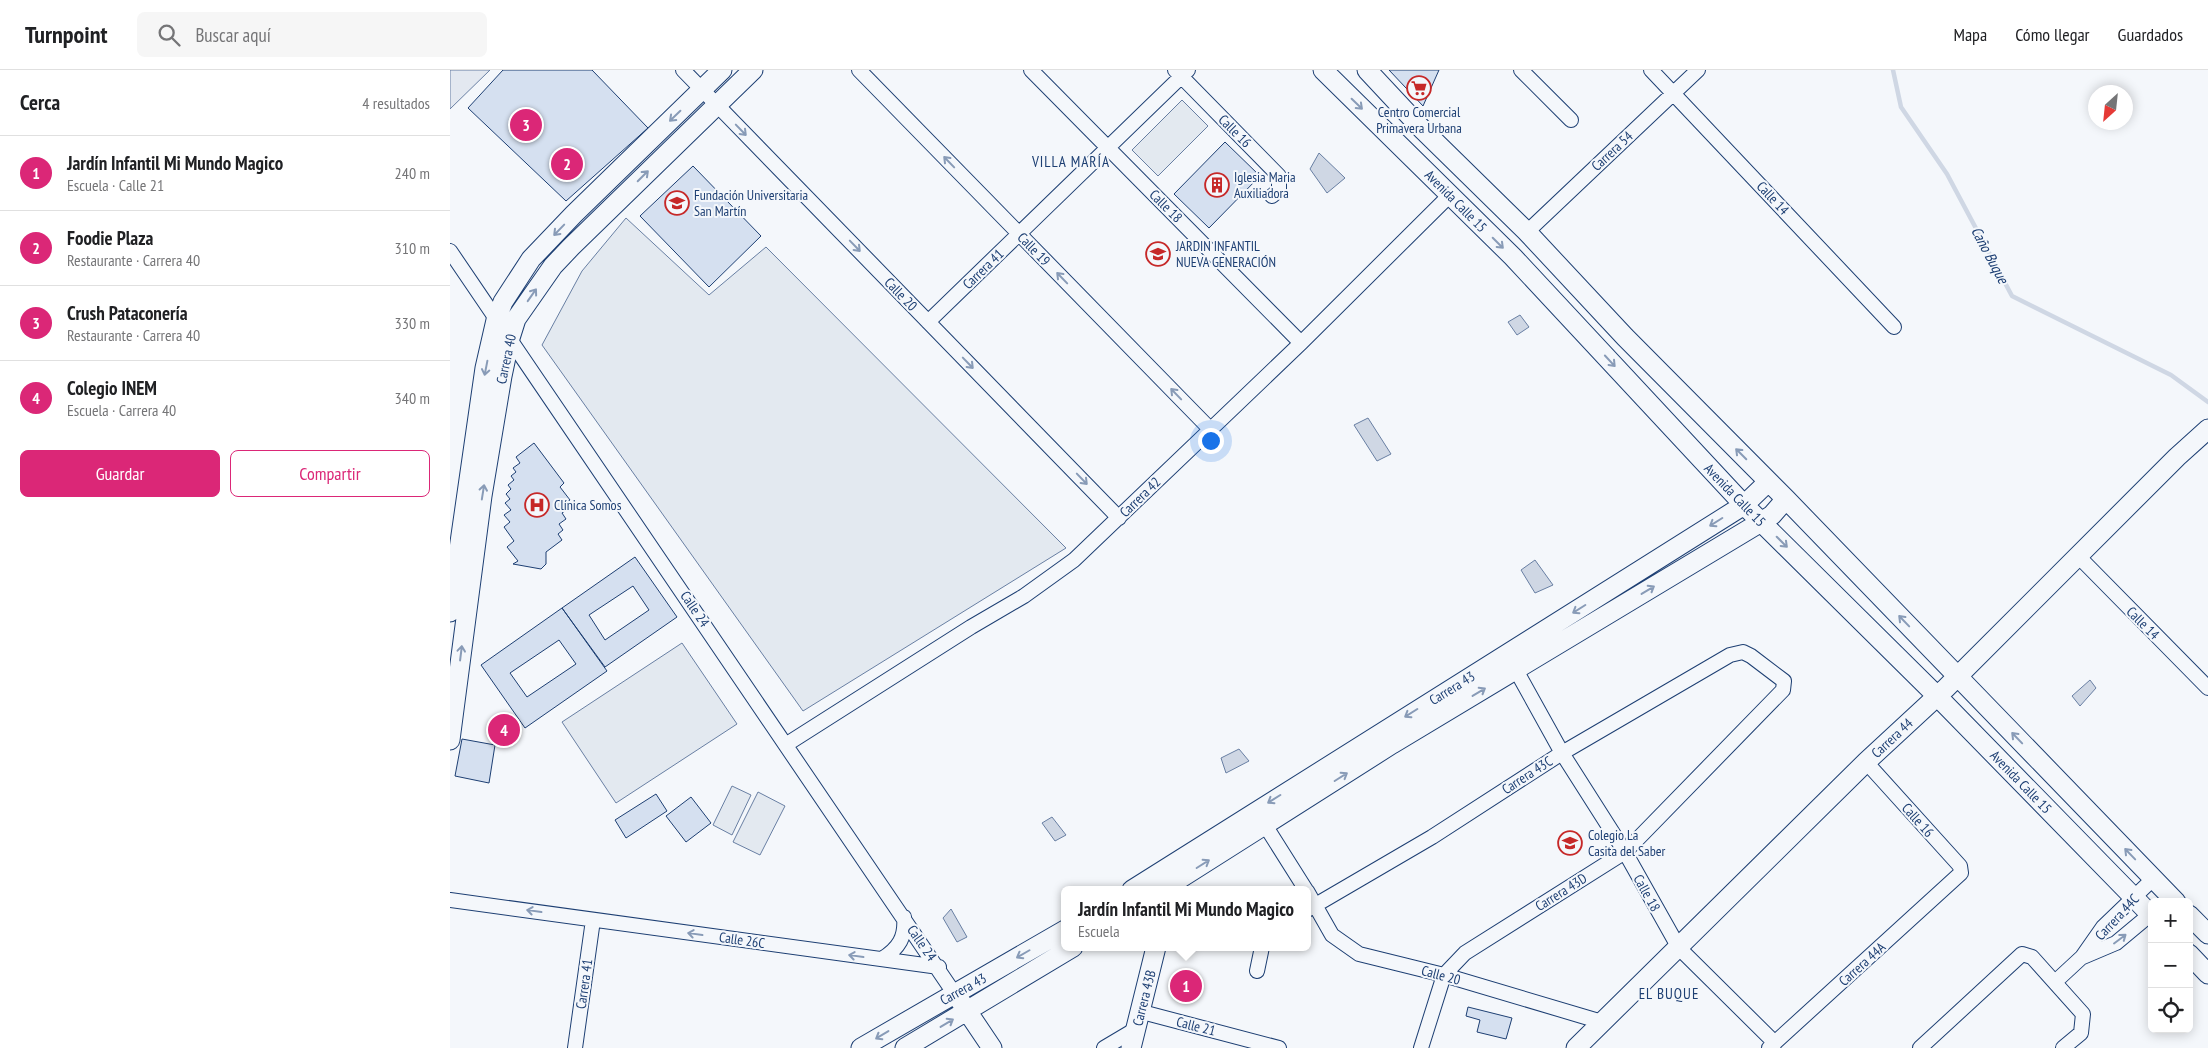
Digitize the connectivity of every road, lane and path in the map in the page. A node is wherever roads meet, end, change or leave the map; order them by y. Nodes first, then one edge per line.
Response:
1 (683, 70) edge
2 (722, 70) edge
3 (753, 70) edge
4 (859, 70) edge
5 (1031, 70) edge
6 (1323, 70) edge
7 (1367, 70) edge
8 (1521, 70) edge
9 (1651, 70) edge
10 (1698, 70) edge
11 (1181, 72) edge
12 (702, 90) junction
13 (1674, 93) junction
14 (716, 104) junction
15 (1571, 120) dead end
16 (1108, 148) junction
17 (1450, 194) junction
18 (1272, 196) dead end
19 (1527, 232) junction
20 (1019, 234) junction
21 (450, 251) edge
22 (496, 320) junction
23 (928, 322) junction
24 (1894, 327) dead end
25 (510, 338) junction
26 (1302, 343) junction
27 (1210, 429) junction
28 (2208, 429) edge
29 (1768, 482) junction
30 (1786, 499) junction
31 (1744, 505) junction
32 (1119, 518) junction
33 (1761, 522) junction
34 (455, 534) edge
35 (2079, 557) junction
36 (450, 612) edge
37 (1751, 656) joint
38 (1516, 670) junction
39 (1958, 676) junction
40 (2208, 688) edge
41 (1937, 696) junction
42 (451, 718) edge
43 (450, 740) edge
44 (787, 744) junction
45 (1562, 753) junction
46 (1866, 762) junction
47 (1266, 825) junction
48 (1624, 852) junction
49 (2153, 879) junction
50 (1956, 880) joint
51 (1138, 886) edge
52 (1170, 886) edge
53 (1304, 886) edge
54 (2134, 898) junction
55 (2169, 898) edge
56 (450, 900) edge
57 (1312, 908) edge
58 (2148, 911) edge
59 (904, 916) junction
60 (2148, 916) edge
61 (2193, 919) edge
62 (593, 920) junction
63 (1061, 932) edge
64 (2208, 934) edge
65 (1679, 948) junction
66 (1066, 951) edge
67 (1155, 951) edge
68 (1261, 951) edge
69 (2082, 957) junction
70 (2193, 958) edge
71 (882, 959) junction
72 (939, 967) junction
73 (1258, 971) dead end
74 (2208, 974) edge
75 (1444, 975) junction
76 (2055, 982) junction
77 (954, 992) junction
78 (968, 1011) junction
79 (1139, 1021) junction
80 (1602, 1022) junction
81 (1246, 1043) edge
82 (1772, 1045) edge
83 (575, 1048) edge
84 (861, 1048) edge
85 (905, 1048) edge
86 (992, 1048) edge
87 (1104, 1048) edge
88 (1131, 1048) edge
89 (1279, 1048) edge
90 (1421, 1048) edge
91 (1576, 1048) edge
92 (1920, 1048) edge
93 (2063, 1048) edge

1 - 12 street, Calle 20
2 - 12 street, Carrera 40
3 - 14 street, Carrera 40
20 -> 4 street, Calle 19
5 - 16 street, Calle 18
6 -> 17 street, Avenida Calle 15
7 - 19 street, Avenida Calle 15
8 - 15 street
9 - 13 street, Calle 14
10 - 13 street, Carrera 54
11 - 16 street, Carrera 41
11 - 18 street, Calle 16
12 - 14 street, Calle 20
12 -> 22 street, Carrera 40
13 - 19 street, Carrera 54
13 - 24 street, Calle 14
14 -> 23 street, Calle 20
25 -> 14 street, Carrera 40
16 - 20 street, Carrera 41
16 - 26 street, Calle 18
17 - 26 street, Carrera 42
17 -> 31 street, Avenida Calle 15
29 -> 19 street, Avenida Calle 15
20 - 23 street, Carrera 41
27 -> 20 street, Calle 19
21 - 22 street, Calle 24
22 - 25 street, Calle 24
22 -> 34 street, Carrera 40
23 -> 32 street, Calle 20
42 -> 25 street, Carrera 40
25 - 44 street, Calle 24
26 - 27 street, Carrera 42
27 - 32 street, Carrera 42
28 - 35 street, Carrera 44
29 - 30 street, Avenida Calle 15
29 - 31 street, Carrera 43
30 - 33 street, Carrera 43
39 -> 30 street, Avenida Calle 15
31 - 33 street, Avenida Calle 15
31 -> 51 street, Carrera 43
32 - 44 street, Carrera 42
38 -> 33 street, Carrera 43
33 -> 41 street, Avenida Calle 15
34 - 36 street, Carrera 40
35 - 39 street, Carrera 44
35 - 40 street, Calle 14
37 - 45 street, Carrera 43C
37 - 48 street, Carrera 43D
38 - 45 street, Calle 18
47 -> 38 street, Carrera 43
39 - 41 street, Carrera 44
49 -> 39 street, Avenida Calle 15
41 - 46 street, Carrera 44
41 - 54 street, Avenida Calle 15
42 - 43 street, Carrera 40
44 - 59 street, Calle 24
45 - 48 street, Calle 18
45 - 57 street, Carrera 43C
46 - 50 street, Calle 16
46 - 65 street, Carrera 44
52 -> 47 street, Carrera 43
47 - 53 street, Calle 20
48 - 65 street, Calle 18
48 - 75 street, Carrera 43D
49 - 54 street, Carrera 44C
49 - 55 street, Avenida Calle 15
50 - 82 street, Carrera 44A
54 - 58 street, Avenida Calle 15
54 - 69 street, Carrera 44C
62 -> 56 street, Calle 26C
57 - 75 street, Calle 20
59 - 71 street
59 - 72 street, Calle 24
69 -> 60 street, Carrera 44C
61 - 64 street
71 -> 62 street, Calle 26C
62 - 83 street, Carrera 41
63 -> 77 street, Carrera 43
65 - 80 street, Carrera 44
65 - 82 street, Calle 18
66 - 78 street, Carrera 43
67 - 79 street, Carrera 43B
68 - 73 street
69 - 76 street, Carrera 44C
70 - 74 street
71 - 72 street, Calle 26C
72 - 77 street
75 - 80 street, Calle 20
75 - 90 street, Carrera 43D
76 - 92 street
76 - 93 street
77 - 78 street
77 -> 84 street, Carrera 43
85 -> 78 street, Carrera 43
78 - 86 street
79 - 81 street, Calle 21
79 - 87 street
79 - 88 street, Carrera 43B
80 - 91 street, Carrera 44
81 - 89 street, Calle 21

